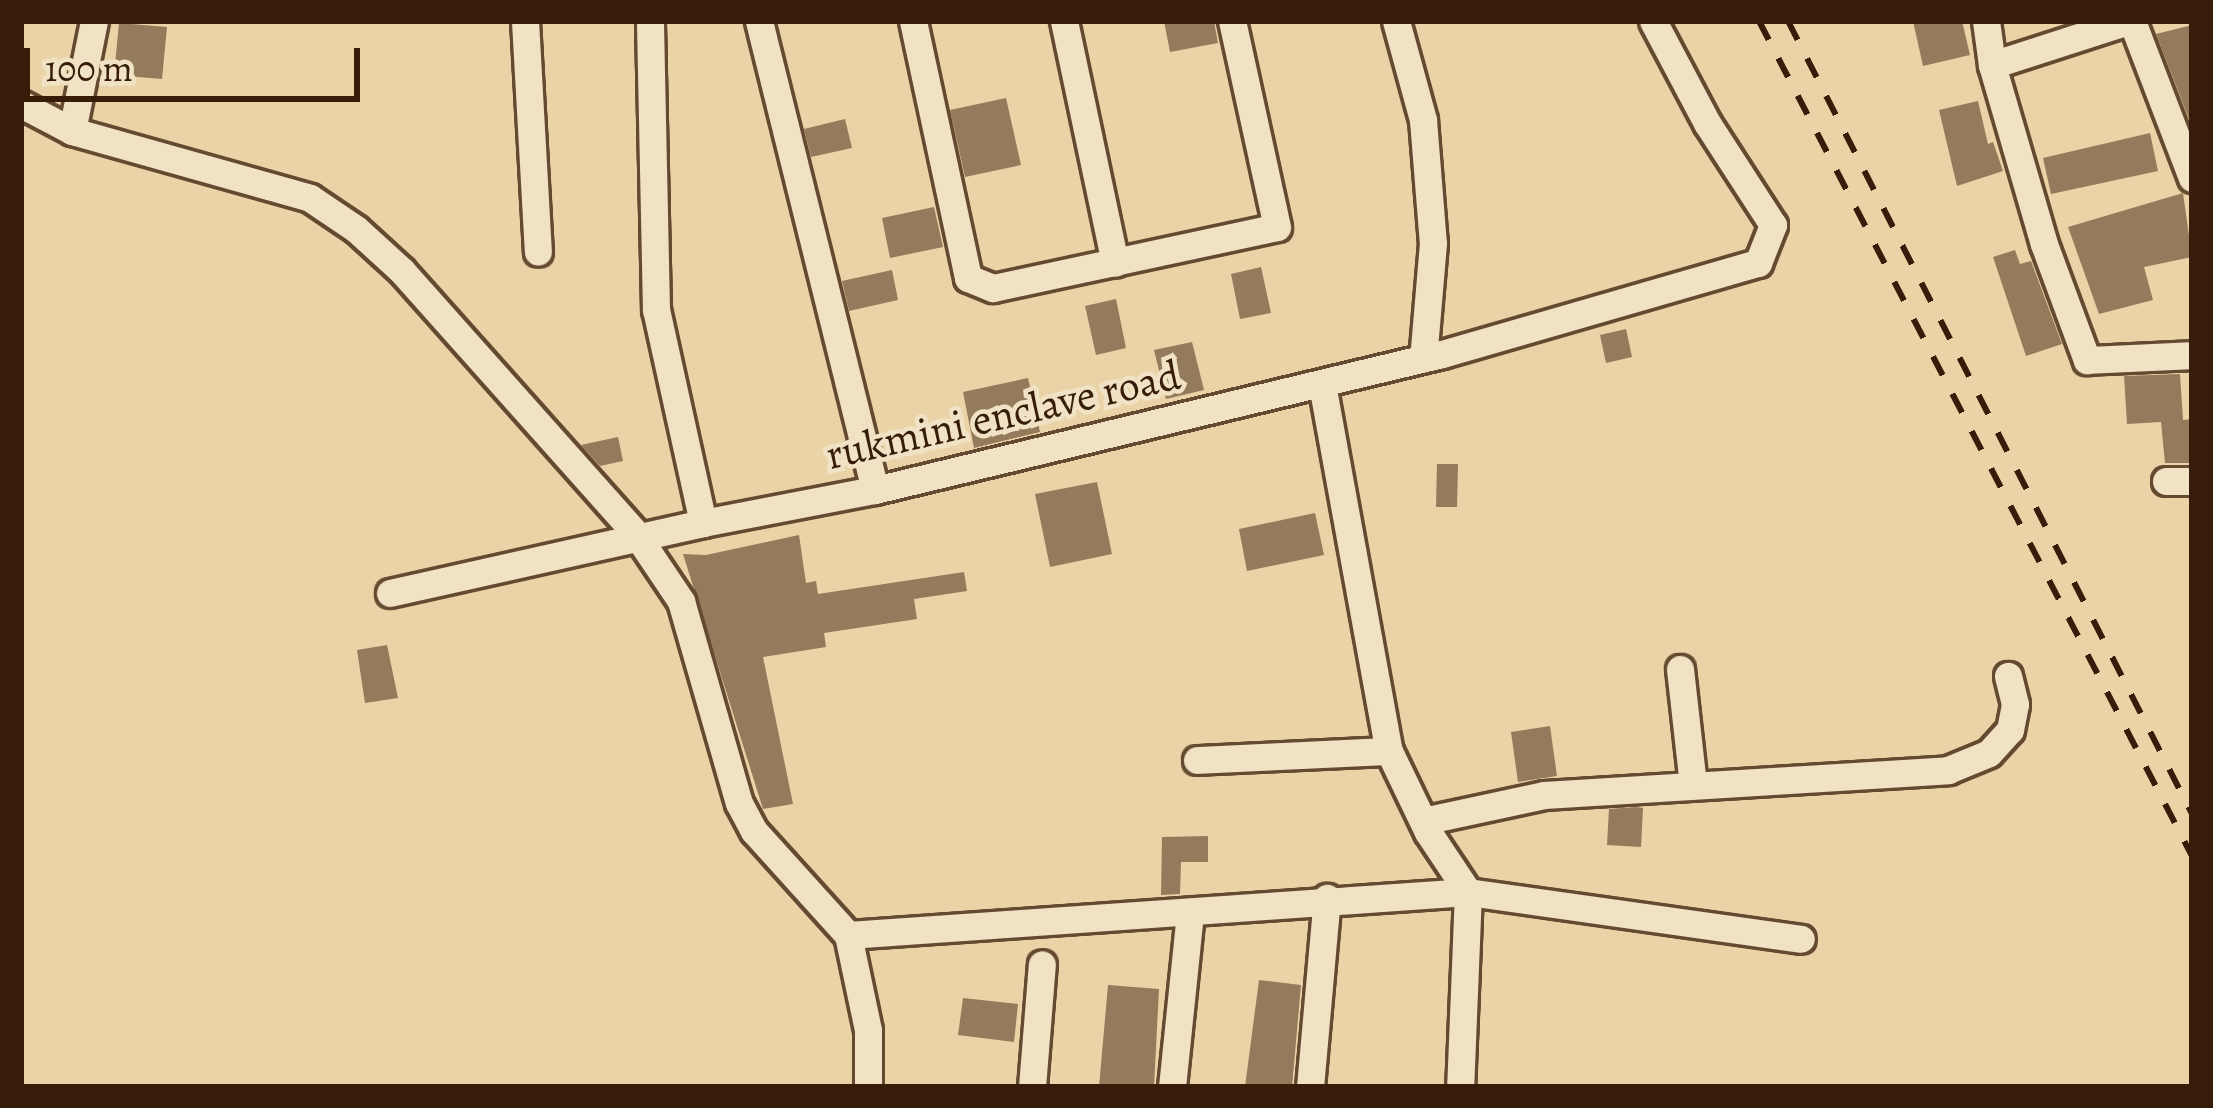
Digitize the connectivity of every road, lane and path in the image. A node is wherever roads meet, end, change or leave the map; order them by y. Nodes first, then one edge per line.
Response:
1 (94, 21) edge
2 (525, 21) edge
3 (650, 21) edge
4 (759, 21) edge
5 (913, 21) edge
6 (1064, 21) edge
7 (1232, 21) edge
8 (1396, 21) edge
9 (1653, 21) edge
10 (1985, 21) edge
11 (2130, 21) edge
12 (1992, 65) junction
13 (21, 104) edge
14 (72, 131) junction
15 (2192, 178) edge
16 (538, 252) dead end
17 (1115, 263) junction
18 (2192, 355) edge
19 (1423, 359) junction
20 (1322, 384) junction
21 (875, 490) junction
22 (703, 523) junction
23 (636, 535) junction
24 (390, 593) dead end
25 (1680, 668) dead end
26 (2008, 676) dead end
27 (1389, 751) junction
28 (1197, 760) dead end
29 (1693, 785) junction
30 (1423, 821) junction
31 (1468, 892) junction
32 (1328, 898) junction
33 (1190, 912) junction
34 (848, 935) junction
35 (1801, 939) dead end
36 (1042, 964) dead end
37 (868, 1087) edge
38 (1032, 1087) edge
39 (1172, 1087) edge
40 (1310, 1087) edge
41 (1460, 1087) edge

1 - 14 street
2 - 16 street
3 - 22 street
4 - 21 street
5 - 17 street
6 - 17 street
7 - 17 street
8 - 19 street
9 - 19 street, rukmini enclave road
10 - 12 street
11 - 12 street
11 - 15 street
12 - 18 street
13 - 14 street
14 - 23 street
19 - 20 street, rukmini enclave road
20 - 21 street, rukmini enclave road
20 - 27 street
21 - 22 street, rukmini enclave road
22 - 23 street, rukmini enclave road
23 - 24 street, rukmini enclave road
23 - 34 street
25 - 29 street
26 - 29 street
27 - 28 street
27 - 30 street
29 - 30 street
30 - 31 street
31 - 32 street
31 - 35 street
31 - 41 street
32 - 33 street
32 - 40 street
33 - 34 street
33 - 39 street
34 - 37 street
36 - 38 street

